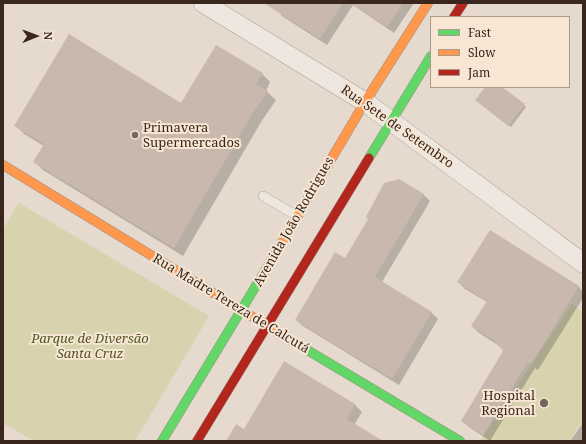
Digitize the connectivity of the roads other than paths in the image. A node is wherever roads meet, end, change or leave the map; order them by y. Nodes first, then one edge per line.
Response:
1 (204, 3) edge
2 (428, 3) edge
3 (463, 3) edge
4 (455, 16) edge
5 (430, 58) edge
6 (365, 102) junction
7 (391, 122) junction
8 (3, 165) edge
9 (263, 196) dead end
10 (297, 216) junction
11 (583, 263) edge
12 (242, 311) junction
13 (267, 326) junction
14 (162, 441) edge
15 (197, 441) edge
16 (460, 441) edge

1 - 6 street, Rua Sete de Setembro
2 - 6 street, Avenida João Rodrigues
3 - 4 street
5 - 7 street
6 - 7 street, Rua Sete de Setembro
6 - 10 street, Avenida João Rodrigues
7 - 11 street, Rua Sete de Setembro
7 - 13 street
8 - 12 street, Rua Madre Tereza de Calcutá
9 - 10 lane
10 - 12 street, Avenida João Rodrigues
12 - 13 street, Rua Madre Tereza de Calcutá
12 - 14 street, Avenida João Rodrigues
13 - 15 street
13 - 16 street, Rua Madre Tereza de Calcutá

